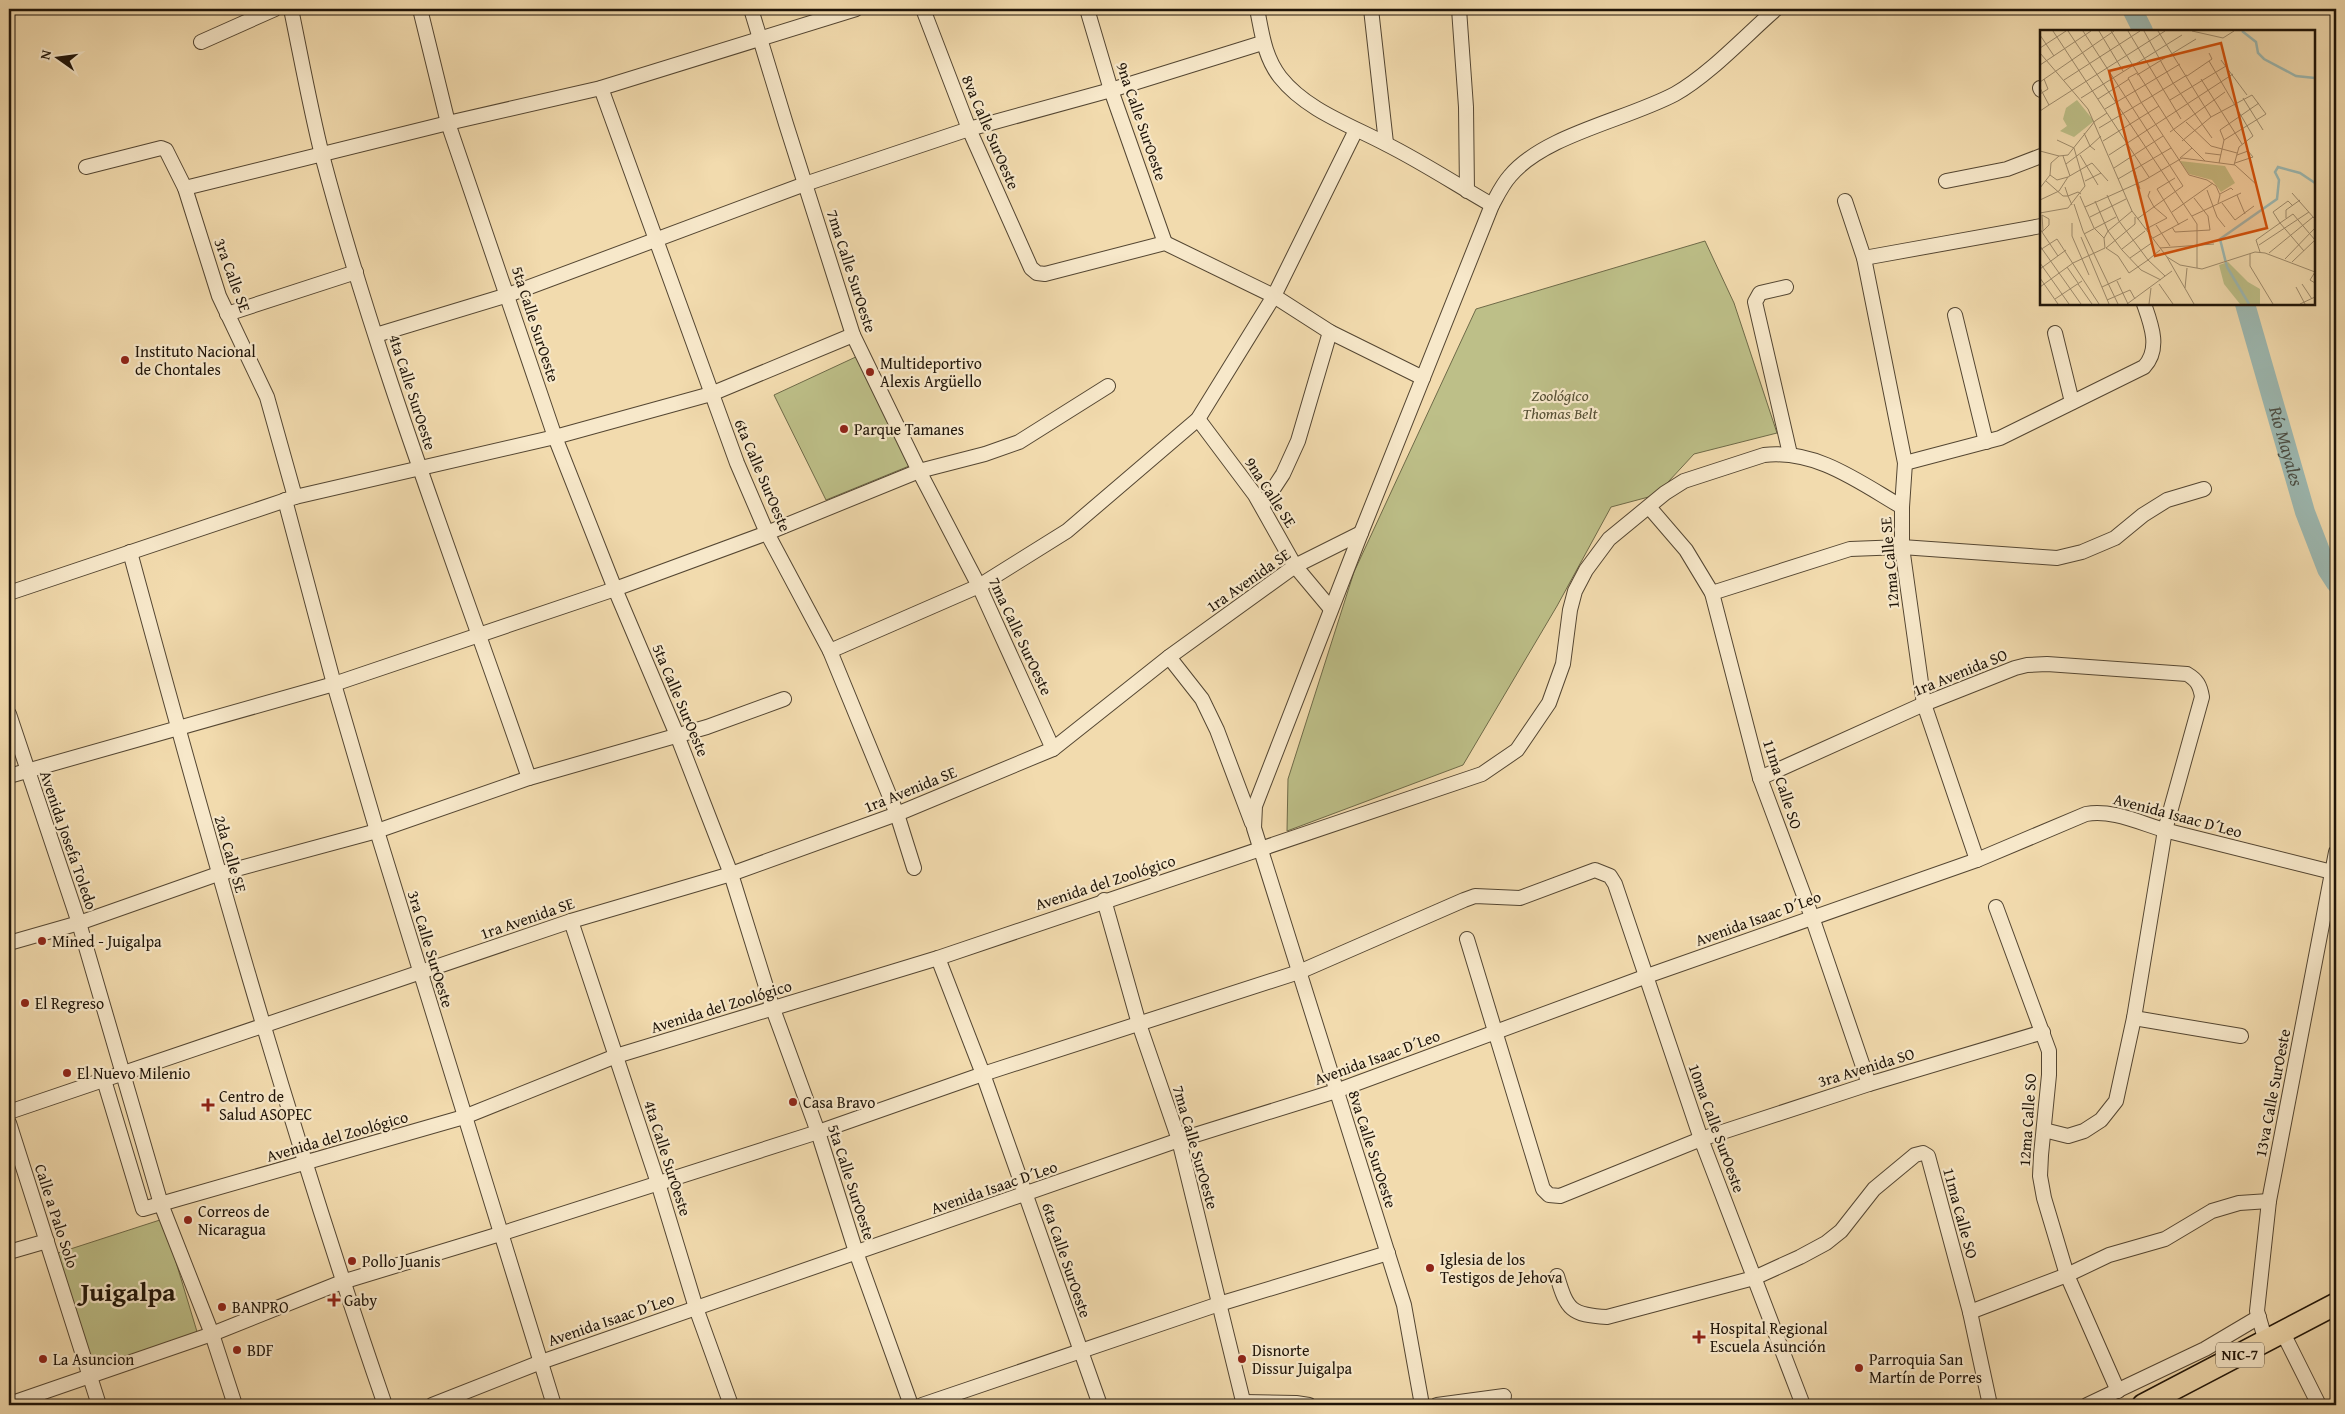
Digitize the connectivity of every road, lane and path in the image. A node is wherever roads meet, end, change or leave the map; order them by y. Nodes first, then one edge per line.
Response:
1 (274, 9) edge
2 (291, 9) edge
3 (420, 9) edge
4 (751, 9) edge
5 (856, 9) edge
6 (923, 9) edge
7 (1087, 9) edge
8 (1257, 9) edge
9 (1371, 9) edge
10 (1459, 9) edge
11 (1776, 9) edge
12 (760, 40) junction
13 (201, 42) dead end
14 (1262, 43) junction
15 (601, 88) junction
16 (1111, 90) junction
17 (448, 123) junction
18 (969, 129) junction
19 (1356, 130) junction
20 (1386, 143) junction
21 (322, 154) junction
22 (2040, 156) edge
23 (86, 167) dead end
24 (1946, 181) dead end
25 (804, 184) junction
26 (185, 188) junction
27 (1467, 191) junction
28 (1845, 201) dead end
29 (1492, 206) junction
30 (2040, 226) edge
31 (654, 239) junction
32 (1165, 243) junction
33 (1864, 258) junction
34 (356, 272) junction
35 (1786, 287) dead end
36 (508, 295) junction
37 (1274, 296) junction
38 (2144, 305) edge
39 (227, 314) junction
40 (1954, 315) dead end
41 (1330, 332) junction
42 (2055, 333) dead end
43 (376, 335) junction
44 (853, 335) junction
45 (1422, 378) junction
46 (1108, 386) dead end
47 (711, 394) junction
48 (2072, 402) junction
49 (1198, 419) junction
50 (555, 437) junction
51 (1986, 442) junction
52 (1790, 454) junction
53 (1905, 463) junction
54 (419, 468) junction
55 (919, 472) junction
56 (2204, 489) dead end
57 (290, 498) junction
58 (1262, 506) junction
59 (1649, 507) junction
60 (1902, 507) junction
61 (767, 533) junction
62 (1360, 533) junction
63 (1902, 546) junction
64 (130, 552) junction
65 (1295, 566) junction
66 (979, 586) junction
67 (615, 588) junction
68 (1712, 593) junction
69 (9, 594) edge
70 (1331, 609) junction
71 (480, 635) junction
72 (830, 651) junction
73 (1169, 657) junction
74 (334, 684) junction
75 (784, 699) dead end
76 (1924, 704) junction
77 (9, 714) edge
78 (178, 729) junction
79 (677, 735) junction
80 (1053, 749) junction
81 (27, 770) junction
82 (9, 776) edge
83 (529, 778) junction
84 (1760, 778) junction
85 (897, 814) junction
86 (1254, 828) junction
87 (2165, 830) junction
88 (377, 831) junction
89 (1262, 849) junction
90 (2336, 852) edge
91 (1977, 860) junction
92 (914, 868) dead end
93 (2334, 873) edge
94 (218, 874) junction
95 (731, 874) junction
96 (1104, 900) junction
97 (1996, 907) dead end
98 (1812, 917) junction
99 (571, 921) junction
100 (79, 923) junction
101 (1467, 939) dead end
102 (9, 943) edge
103 (938, 958) junction
104 (1299, 972) junction
105 (420, 974) junction
106 (1647, 976) junction
107 (773, 1009) junction
108 (2134, 1018) junction
109 (263, 1024) junction
110 (1139, 1024) junction
111 (1494, 1032) junction
112 (2043, 1032) junction
113 (2241, 1036) dead end
114 (616, 1056) junction
115 (124, 1072) junction
116 (983, 1074) junction
117 (104, 1080) junction
118 (1869, 1084) junction
119 (1336, 1091) junction
120 (9, 1112) edge
121 (464, 1117) junction
122 (9, 1123) edge
123 (2044, 1130) junction
124 (818, 1132) junction
125 (1701, 1139) junction
126 (1179, 1140) junction
127 (305, 1164) junction
128 (658, 1183) junction
129 (1026, 1195) junction
130 (2269, 1201) junction
131 (161, 1204) junction
132 (500, 1234) junction
133 (47, 1241) junction
134 (9, 1252) edge
135 (856, 1252) junction
136 (1388, 1253) junction
137 (2067, 1275) junction
138 (1557, 1276) dead end
139 (1754, 1278) junction
140 (342, 1282) junction
141 (1219, 1304) junction
142 (2336, 1304) edge
143 (696, 1308) junction
144 (1970, 1312) junction
145 (2259, 1316) junction
146 (212, 1334) junction
147 (2275, 1337) junction
148 (1080, 1350) junction
149 (541, 1362) junction
150 (90, 1375) junction
151 (2118, 1391) junction
152 (1504, 1396) dead end
153 (2165, 1400) edge
154 (9, 1404) edge
155 (1244, 1404) edge
156 (99, 1405) edge
157 (235, 1405) edge
158 (385, 1405) edge
159 (432, 1405) edge
160 (554, 1405) edge
161 (731, 1405) edge
162 (912, 1405) edge
163 (922, 1405) edge
164 (1100, 1405) edge
165 (1309, 1405) edge
166 (1422, 1405) edge
167 (1437, 1405) edge
168 (1803, 1405) edge
169 (1990, 1405) edge
170 (2087, 1405) edge
171 (2143, 1405) edge
172 (2319, 1405) edge

1 - 13 street
2 - 21 street, 4ta Calle SurOeste
3 - 17 street, 5ta Calle SurOeste
4 - 12 street, 7ma Calle SurOeste
5 - 12 street
6 - 18 street, 8va Calle SurOeste
7 - 16 street, 9na Calle SurOeste
8 - 14 street
9 - 20 street
10 - 27 street
11 - 29 street
12 - 15 street
12 - 25 street, 7ma Calle SurOeste
14 - 16 street
14 - 19 street
15 - 17 street
15 - 31 street, 6ta Calle SurOeste
16 - 18 street
16 - 32 street, 9na Calle SurOeste
17 - 21 street
17 - 36 street, 5ta Calle SurOeste
18 - 25 street
18 - 32 street, 8va Calle SurOeste
19 - 20 street
19 - 37 street
20 - 27 street
21 - 26 street
21 - 34 street, 4ta Calle SurOeste
22 - 24 street
23 - 26 street, 3ra Calle SE
25 - 31 street
25 - 44 street, 7ma Calle SurOeste
26 - 39 street, 3ra Calle SE
27 - 29 street
28 - 33 street, 12ma Calle SE
29 - 45 street
30 - 33 street
31 - 36 street
31 - 47 street, 6ta Calle SurOeste
32 - 37 street
33 - 53 street, 12ma Calle SE
34 - 39 street
34 - 43 street, 4ta Calle SurOeste
35 - 52 street
36 - 43 street
36 - 50 street, 5ta Calle SurOeste
37 - 41 street
37 - 49 street
38 - 48 street
39 - 57 street, 3ra Calle SE
40 - 51 street
41 - 45 street
41 - 58 street
42 - 48 street
43 - 54 street, 4ta Calle SurOeste
44 - 47 street
44 - 55 street, 7ma Calle SurOeste
45 - 62 street
46 - 55 street
47 - 50 street
47 - 61 street, 6ta Calle SurOeste
48 - 51 street
49 - 58 street, 9na Calle SE
49 - 66 street
50 - 54 street
50 - 67 street, 5ta Calle SurOeste
51 - 53 street
52 - 59 street, Avenida del Zoológico
52 - 60 street, Avenida del Zoológico
53 - 60 street, 12ma Calle SE
54 - 57 street
54 - 71 street, 4ta Calle SurOeste
55 - 61 street
55 - 66 street, 7ma Calle SurOeste
56 - 63 street
57 - 64 street
57 - 74 street, 3ra Calle SurOeste
58 - 65 street, 9na Calle SE
59 - 68 street, 11ma Calle SO
59 - 89 street, Avenida del Zoológico
60 - 63 street, 12ma Calle SE
61 - 67 street
61 - 72 street, 6ta Calle SurOeste
62 - 65 street, 1ra Avenida SE
62 - 70 street
63 - 68 street
63 - 76 street, 12ma Calle SE
64 - 69 street
64 - 78 street, 2da Calle SE
65 - 70 street, 9na Calle SE
65 - 73 street, 1ra Avenida SE
66 - 72 street
66 - 80 street, 7ma Calle SurOeste
67 - 71 street
67 - 79 street, 5ta Calle SurOeste
68 - 84 street, 11ma Calle SO
70 - 86 street
71 - 74 street
71 - 83 street, 4ta Calle SurOeste
72 - 85 street, 6ta Calle SurOeste
73 - 80 street, 1ra Avenida SE
73 - 86 street, 8va Calle SurOeste
74 - 78 street
74 - 88 street, 3ra Calle SurOeste
75 - 79 street
76 - 84 street, 1ra Avenida SO
76 - 87 street, 1ra Avenida SO
76 - 91 street, 12ma Calle SE
77 - 81 street, Avenida Josefa Toledo
78 - 81 street
78 - 94 street, 2da Calle SE
79 - 83 street
79 - 95 street, 5ta Calle SurOeste
80 - 85 street, 1ra Avenida SE
81 - 82 street
81 - 100 street, Avenida Josefa Toledo
83 - 88 street
84 - 98 street, 11ma Calle SO
85 - 92 street, 6ta Calle SurOeste
85 - 95 street, 1ra Avenida SE
86 - 89 street, 8va Calle SurOeste
87 - 91 street, Avenida Isaac D´Leo
87 - 93 street, Avenida Isaac D´Leo
87 - 108 street
88 - 94 street
88 - 105 street, 3ra Calle SurOeste
89 - 96 street, Avenida del Zoológico
89 - 104 street, 8va Calle SurOeste
90 - 93 street, 13va Calle SurOeste
91 - 98 street, Avenida Isaac D´Leo
93 - 130 street, 13va Calle SurOeste
94 - 100 street
94 - 109 street, 2da Calle SE
95 - 99 street, 1ra Avenida SE
95 - 107 street, 5ta Calle SurOeste
96 - 103 street, Avenida del Zoológico
96 - 110 street, 7ma Calle SurOeste
97 - 112 street, 12ma Calle SO
98 - 106 street, Avenida Isaac D´Leo
98 - 118 street, 11ma Calle SO
99 - 105 street, 1ra Avenida SE
99 - 114 street, 4ta Calle SurOeste
100 - 102 street
100 - 115 street, Avenida Josefa Toledo
101 - 111 street
103 - 107 street, Avenida del Zoológico
103 - 116 street, 6ta Calle SurOeste
104 - 106 street, 10ma Calle SurOeste
104 - 110 street
104 - 119 street, 8va Calle SurOeste
105 - 109 street, 1ra Avenida SE
105 - 121 street, 3ra Calle SurOeste
106 - 111 street, Avenida Isaac D´Leo
106 - 125 street, 10ma Calle SurOeste
107 - 114 street, Avenida del Zoológico
107 - 124 street, 5ta Calle SurOeste
108 - 113 street
108 - 123 street
109 - 115 street, 1ra Avenida SE
109 - 127 street, 2da Calle SE
110 - 116 street
110 - 126 street, 7ma Calle SurOeste
111 - 119 street, Avenida Isaac D´Leo
111 - 125 street, 3ra Avenida SO
112 - 118 street, 3ra Avenida SO
112 - 123 street, 12ma Calle SO
114 - 121 street, Avenida del Zoológico
114 - 128 street, 4ta Calle SurOeste
115 - 117 street, 1ra Avenida SE
115 - 131 street, Avenida Josefa Toledo
116 - 124 street
116 - 129 street, 6ta Calle SurOeste
117 - 120 street, 1ra Avenida SE
117 - 131 street, Avenida del Zoológico
118 - 125 street, 3ra Avenida SO
119 - 126 street, Avenida Isaac D´Leo
119 - 136 street, 8va Calle SurOeste
121 - 127 street, Avenida del Zoológico
121 - 132 street, 3ra Calle SurOeste
122 - 133 street, Calle a Palo Solo
123 - 137 street, 12ma Calle SO
124 - 128 street
124 - 135 street, 5ta Calle SurOeste
125 - 139 street, 10ma Calle SurOeste
126 - 129 street, Avenida Isaac D´Leo
126 - 141 street, 7ma Calle SurOeste
127 - 131 street, Avenida del Zoológico
127 - 140 street, 2da Calle SE
128 - 132 street
128 - 143 street, 4ta Calle SurOeste
129 - 135 street, Avenida Isaac D´Leo
129 - 148 street, 6ta Calle SurOeste
130 - 137 street
130 - 145 street, 13va Calle SurOeste
131 - 146 street, Avenida Josefa Toledo
132 - 140 street
132 - 149 street, 3ra Calle SurOeste
133 - 134 street
133 - 150 street, Calle a Palo Solo
135 - 143 street, Avenida Isaac D´Leo
135 - 162 street, 5ta Calle SurOeste
136 - 141 street
136 - 166 street, 8va Calle SurOeste
137 - 144 street
137 - 151 street, 12ma Calle SO
138 - 139 street
139 - 144 street, 11ma Calle SO
139 - 168 street, 10ma Calle SurOeste
140 - 146 street
140 - 158 street, 2da Calle SE
141 - 148 street
141 - 155 street, 7ma Calle SurOeste
142 - 147 highway, NIC-7
143 - 149 street, Avenida Isaac D´Leo
143 - 161 street, 4ta Calle SurOeste
144 - 169 street, 11ma Calle SO
145 - 147 street, 13va Calle SurOeste
145 - 151 street
146 - 150 street
146 - 157 street, Avenida Josefa Toledo
147 - 153 highway, NIC-7
147 - 172 street, 13va Calle SurOeste
148 - 163 street
148 - 164 street, 6ta Calle SurOeste
149 - 159 street, Avenida Isaac D´Leo
149 - 160 street, 3ra Calle SurOeste
150 - 154 street
150 - 156 street, Calle a Palo Solo
151 - 170 street
152 - 167 street
153 - 171 highway, NIC-7
155 - 165 street

